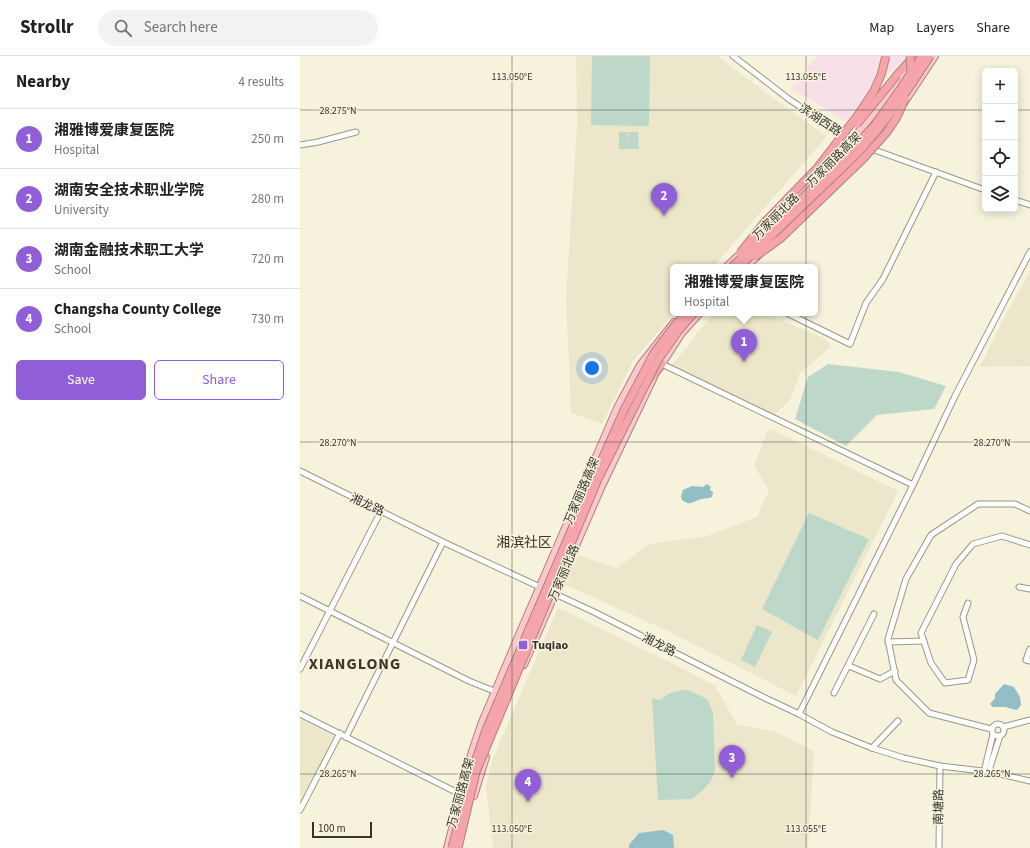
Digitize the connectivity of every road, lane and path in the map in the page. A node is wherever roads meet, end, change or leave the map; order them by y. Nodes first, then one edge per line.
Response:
1 (733, 56) edge
2 (886, 56) edge
3 (910, 56) edge
4 (915, 56) edge
5 (922, 56) edge
6 (930, 56) edge
7 (935, 56) edge
8 (356, 132) dead end
9 (852, 140) junction
10 (300, 145) edge
11 (870, 148) junction
12 (818, 167) junction
13 (936, 172) junction
14 (982, 189) edge
15 (1018, 201) edge
16 (1030, 205) edge
17 (1030, 252) edge
18 (729, 264) edge
19 (733, 264) edge
20 (734, 264) edge
21 (742, 264) edge
22 (746, 264) edge
23 (749, 264) edge
24 (678, 316) edge
25 (683, 316) edge
26 (691, 316) edge
27 (697, 316) edge
28 (793, 316) edge
29 (662, 364) junction
30 (300, 471) edge
31 (913, 485) junction
32 (381, 511) junction
33 (1030, 511) edge
34 (574, 539) junction
35 (443, 542) junction
36 (1030, 545) edge
37 (539, 586) junction
38 (1019, 588) dead end
39 (1030, 589) edge
40 (555, 594) junction
41 (300, 596) edge
42 (968, 603) dead end
43 (330, 611) junction
44 (874, 614) dead end
45 (924, 641) junction
46 (888, 642) junction
47 (393, 643) junction
48 (1030, 649) edge
49 (1030, 661) edge
50 (849, 666) junction
51 (300, 669) edge
52 (895, 671) junction
53 (494, 691) junction
54 (834, 693) dead end
55 (300, 714) edge
56 (799, 714) junction
57 (1030, 720) edge
58 (898, 721) dead end
59 (1003, 727) junction
60 (992, 732) junction
61 (340, 734) junction
62 (1000, 736) junction
63 (346, 737) junction
64 (872, 748) junction
65 (940, 766) junction
66 (984, 772) junction
67 (990, 772) junction
68 (1030, 782) edge
69 (460, 794) junction
70 (300, 810) edge
71 (447, 848) edge
72 (452, 848) edge
73 (458, 848) edge
74 (461, 848) edge
75 (939, 848) edge

1 - 9 street, 滨湖西路
2 - 12 highway, bridge
3 - 22 highway, bridge
4 - 9 main road, 万家丽北路
4 - 12 highway, bridge
5 - 20 highway, 万家丽路高架, bridge
6 - 21 highway, 万家丽路高架, bridge
7 - 11 main road, 万家丽北路
8 - 10 street
9 - 11 street, 滨湖西路
9 - 18 main road, 万家丽北路
11 - 13 street, 滨湖西路
11 - 23 main road, 万家丽北路
12 - 19 highway, bridge
13 - 14 street, 滨湖西路
13 - 28 street
15 - 16 street
17 - 31 street
24 - 37 main road, 万家丽北路
25 - 72 highway, 万家丽路高架, bridge
26 - 34 highway, 万家丽路高架, bridge
27 - 29 main road, 万家丽北路
29 - 31 street
29 - 34 highway, bridge
29 - 40 main road, 万家丽北路
30 - 32 street, 湘龙路
31 - 56 street
32 - 35 street, 湘龙路
32 - 43 street
33 - 46 street
34 - 73 highway, 万家丽路高架, bridge
35 - 37 street, 湘龙路
35 - 47 street
36 - 45 street
37 - 40 street, 湘龙路
37 - 53 main road, 万家丽北路
38 - 39 street
40 - 56 street, 湘龙路
40 - 74 main road, 万家丽北路
41 - 43 street
42 - 45 street
43 - 47 street
43 - 51 street
44 - 50 street
45 - 46 street
46 - 52 street
47 - 53 street
47 - 63 street
48 - 49 street
50 - 52 street
50 - 54 street
52 - 60 street
53 - 69 main road, 万家丽北路
55 - 61 street
56 - 64 street, 湘龙路
57 - 59 street
58 - 64 street
59 - 60 street
59 - 62 street
60 - 62 street
60 - 66 street
61 - 63 street
61 - 70 street
62 - 67 street
63 - 69 street
64 - 65 street, 湘龙路
65 - 66 street, 湘龙路
65 - 75 street, 南塘路
66 - 67 street, 湘龙路
67 - 68 street, 湘龙路
69 - 71 main road, 万家丽北路

